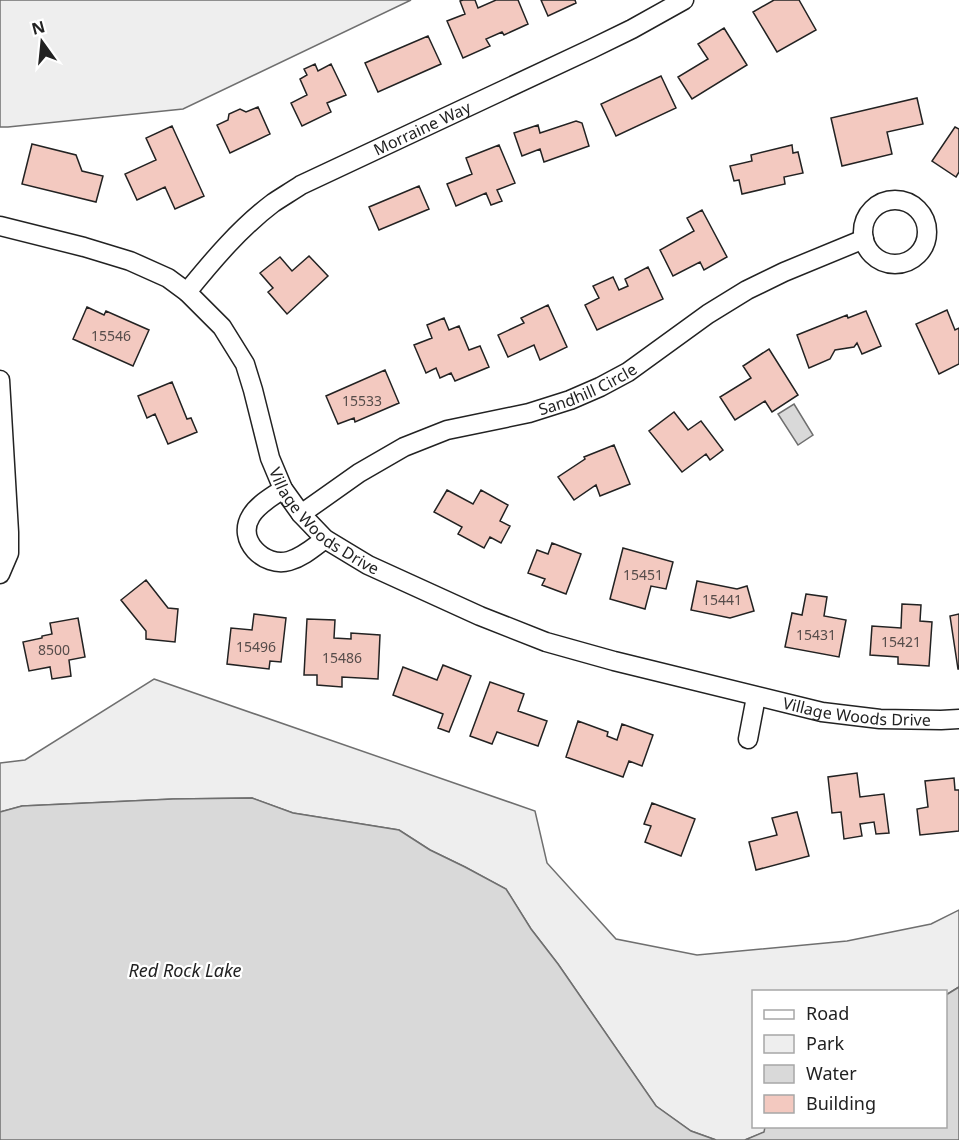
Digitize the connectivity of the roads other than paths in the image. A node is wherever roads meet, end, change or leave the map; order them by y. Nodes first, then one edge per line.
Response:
1 (684, 0) edge
2 (0, 226) edge
3 (864, 239) dead end
4 (187, 292) junction
5 (0, 380) edge
6 (283, 489) junction
7 (301, 514) junction
8 (325, 539) junction
9 (0, 574) edge
10 (756, 697) junction
11 (959, 719) edge
12 (748, 738) dead end

1 - 4 street, Morraine Way
2 - 4 street, Village Woods Drive
3 - 7 street, Sandhill Circle
4 - 6 street, Village Woods Drive
5 - 9 street
6 - 7 street, Village Woods Drive
6 - 8 street
7 - 8 street, Village Woods Drive
8 - 10 street, Village Woods Drive
10 - 11 street, Village Woods Drive
10 - 12 street

